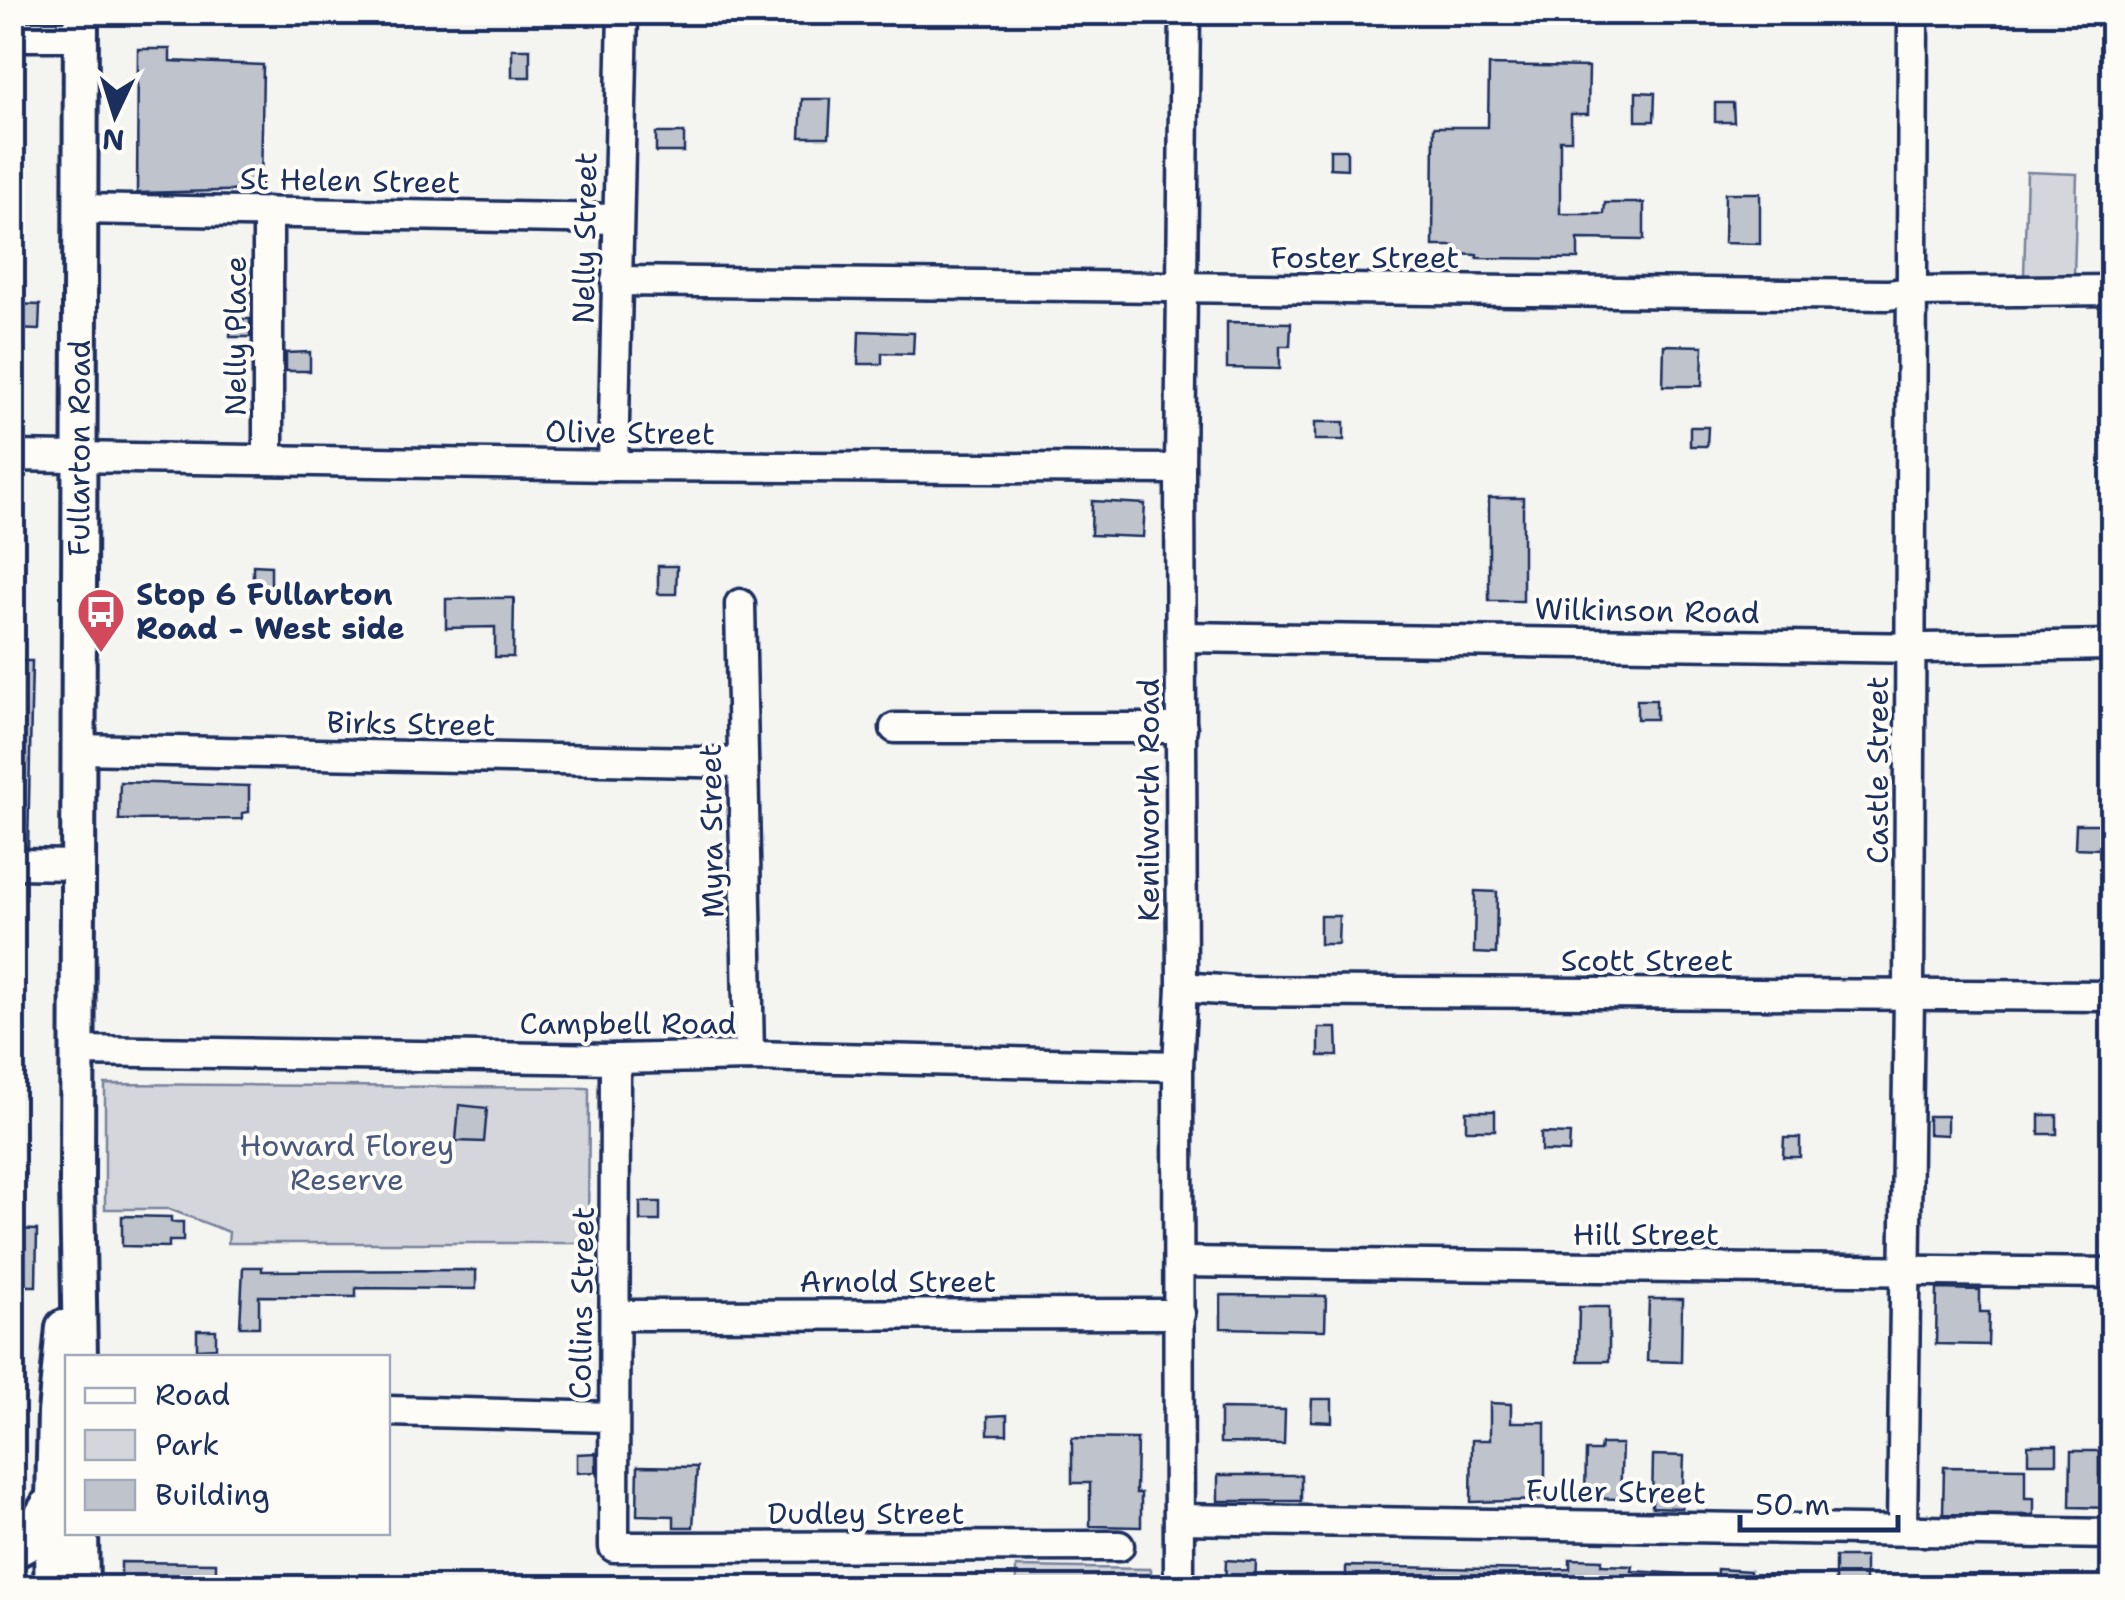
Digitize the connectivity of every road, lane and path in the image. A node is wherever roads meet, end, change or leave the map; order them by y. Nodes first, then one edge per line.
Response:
1 (623, 12) edge
2 (1185, 12) edge
3 (1913, 12) edge
4 (81, 24) edge
5 (12, 36) edge
6 (80, 209) junction
7 (268, 212) junction
8 (618, 219) junction
9 (616, 280) junction
10 (1181, 290) junction
11 (2112, 290) edge
12 (1910, 292) junction
13 (12, 456) edge
14 (79, 457) junction
15 (268, 460) junction
16 (613, 466) junction
17 (1180, 469) junction
18 (740, 604) dead end
19 (1181, 637) junction
20 (2112, 645) edge
21 (1911, 648) junction
22 (896, 728) dead end
23 (1182, 728) junction
24 (78, 749) junction
25 (743, 763) junction
26 (12, 864) edge
27 (78, 865) junction
28 (1182, 987) junction
29 (1909, 995) junction
30 (2112, 996) edge
31 (77, 1051) junction
32 (748, 1056) junction
33 (614, 1060) junction
34 (1178, 1066) junction
35 (76, 1183) junction
36 (1180, 1262) junction
37 (1904, 1270) junction
38 (2112, 1273) edge
39 (1180, 1314) junction
40 (616, 1315) junction
41 (80, 1355) edge
42 (390, 1411) edge
43 (613, 1417) junction
44 (65, 1510) edge
45 (1180, 1519) junction
46 (65, 1520) edge
47 (65, 1525) edge
48 (1902, 1529) junction
49 (2112, 1534) edge
50 (70, 1535) edge
51 (614, 1546) joint
52 (1119, 1546) dead end
53 (12, 1547) edge
54 (51, 1588) edge
55 (82, 1588) edge
56 (1180, 1588) edge

1 - 8 street, Nelly Street
2 - 10 street, Kenilworth Road
3 - 12 street, Castle Street
4 - 5 street
4 - 6 main road, Fullarton Road
6 - 7 street, St Helen Street
6 - 14 main road, Fullarton Road
7 - 8 street, St Helen Street
7 - 15 street, Nelly Place
8 - 9 street, Nelly Street
9 - 10 street, Foster Street
9 - 16 street, Nelly Street
10 - 12 street, Foster Street
10 - 17 street, Kenilworth Road
11 - 12 street, Foster Street
12 - 21 street, Castle Street
13 - 14 street, Olive Street
14 - 15 street, Olive Street
14 - 24 main road, Fullarton Road
15 - 16 street, Olive Street
16 - 17 street, Olive Street
17 - 19 street, Kenilworth Road
18 - 25 street, Myra Street
19 - 21 street, Wilkinson Road
19 - 23 street, Kenilworth Road
20 - 21 street, Wilkinson Road
21 - 29 street, Castle Street
22 - 23 street
23 - 28 street, Kenilworth Road
24 - 25 street, Birks Street
24 - 27 main road, Fullarton Road
25 - 32 street, Myra Street
26 - 27 street
27 - 31 main road, Fullarton Road
28 - 29 street, Scott Street
28 - 34 street, Kenilworth Road
29 - 30 street, Scott Street
29 - 37 street, Castle Street
31 - 33 street, Campbell Road
31 - 35 main road, Fullarton Road
32 - 33 street, Campbell Road
32 - 34 street, Campbell Road
33 - 40 street, Collins Street
34 - 36 street, Kenilworth Road
35 - 41 main road, Fullarton Road
35 - 44 main road, Fullarton Road
36 - 37 street, Hill Street
36 - 39 street, Kenilworth Road
37 - 38 street, Hill Street
37 - 48 street, Castle Street
39 - 40 street, Arnold Street
39 - 45 street, Kenilworth Road
40 - 43 street, Collins Street
42 - 43 street
43 - 51 street, Collins Street
45 - 48 street, Fuller Street
45 - 56 street, Kenilworth Road
46 - 53 highway
47 - 54 main road, Fullarton Road
48 - 49 street, Fuller Street
50 - 55 main road, Fullarton Road
51 - 52 street, Dudley Street

